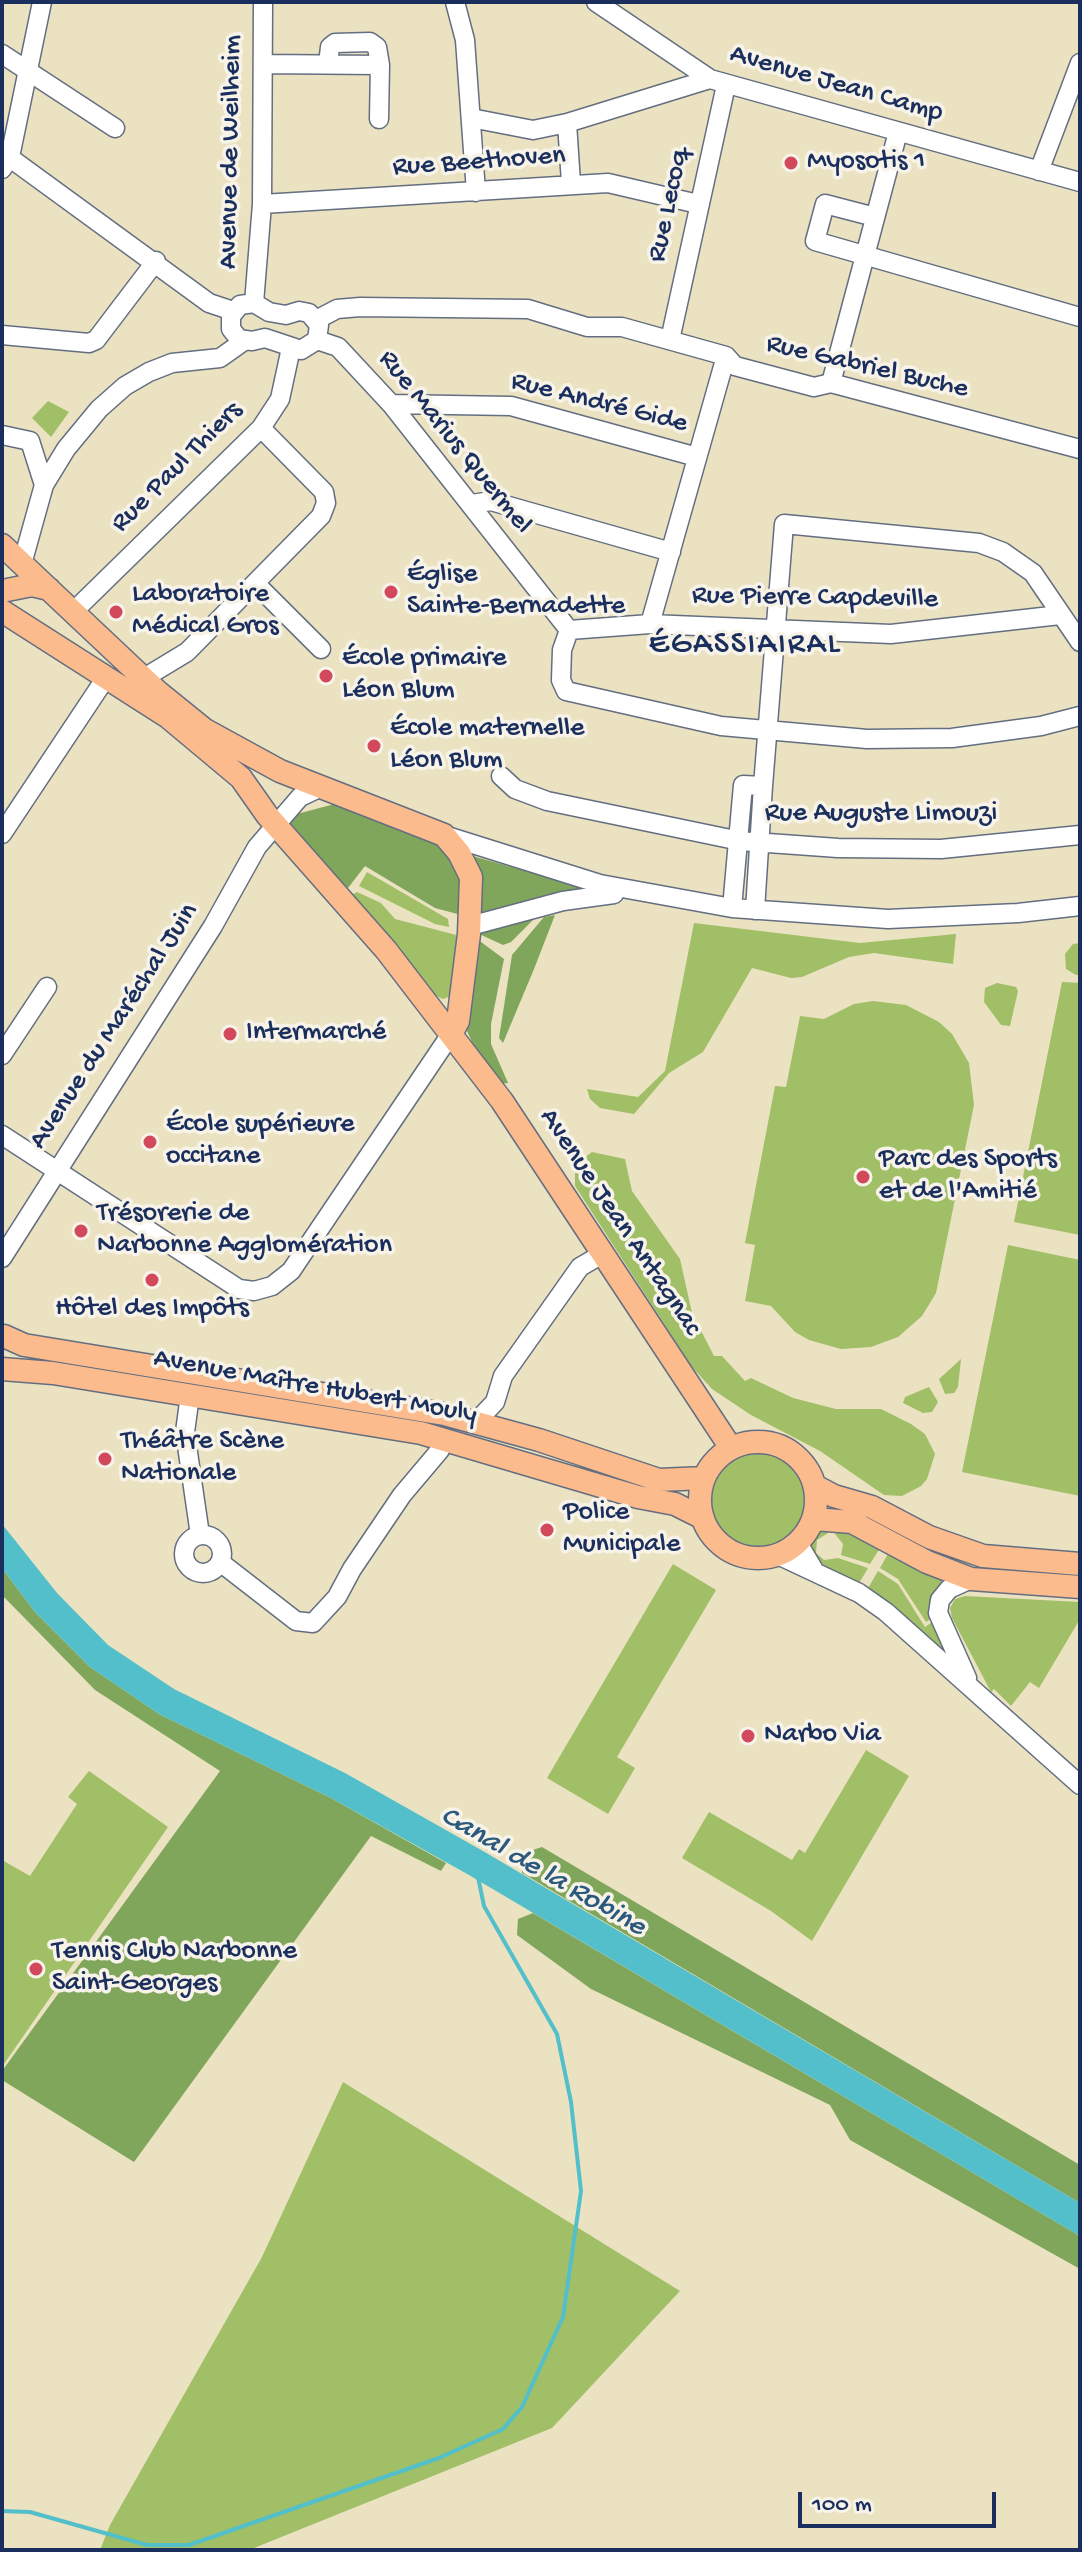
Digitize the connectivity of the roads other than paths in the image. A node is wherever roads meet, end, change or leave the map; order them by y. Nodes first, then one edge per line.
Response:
1 (42, 2) edge
2 (263, 2) edge
3 (455, 2) edge
4 (596, 2) edge
5 (2, 54) edge
6 (1080, 63) edge
7 (263, 64) junction
8 (28, 69) junction
9 (718, 82) junction
10 (471, 118) junction
11 (379, 119) dead end
12 (567, 123) junction
13 (115, 128) dead end
14 (898, 132) junction
15 (5, 160) edge
16 (1039, 171) junction
17 (1080, 182) edge
18 (571, 183) junction
19 (476, 192) junction
20 (262, 204) junction
21 (698, 204) junction
22 (875, 217) junction
23 (865, 256) junction
24 (156, 261) junction
25 (254, 303) junction
26 (233, 311) junction
27 (1080, 317) edge
28 (316, 320) junction
29 (2, 335) edge
30 (317, 340) junction
31 (670, 340) junction
32 (244, 341) junction
33 (291, 348) junction
34 (726, 356) junction
35 (831, 383) junction
36 (391, 404) junction
37 (261, 428) junction
38 (2, 435) edge
39 (1080, 449) edge
40 (697, 457) junction
41 (44, 485) junction
42 (472, 504) junction
43 (2, 545) edge
44 (671, 552) junction
45 (22, 564) junction
46 (257, 585) junction
47 (11, 589) edge
48 (49, 589) junction
49 (74, 611) junction
50 (11, 615) edge
51 (1060, 615) junction
52 (650, 624) junction
53 (775, 629) junction
54 (569, 630) junction
55 (1080, 642) edge
56 (321, 649) dead end
57 (144, 678) junction
58 (105, 679) junction
59 (1080, 716) edge
60 (767, 732) junction
61 (501, 776) dead end
62 (763, 786) junction
63 (321, 787) junction
64 (274, 824) junction
65 (2, 834) edge
66 (444, 835) junction
67 (1080, 835) edge
68 (740, 841) junction
69 (762, 843) junction
70 (300, 848) junction
71 (660, 895) junction
72 (1080, 906) edge
73 (224, 908) junction
74 (732, 908) junction
75 (755, 910) junction
76 (470, 926) junction
77 (47, 987) dead end
78 (462, 990) junction
79 (428, 1004) junction
80 (451, 1034) junction
81 (2, 1055) edge
82 (435, 1055) junction
83 (473, 1063) junction
84 (2, 1135) edge
85 (56, 1170) junction
86 (604, 1253) junction
87 (2, 1258) edge
88 (3, 1333) edge
89 (2, 1361) edge
90 (2, 1369) edge
91 (190, 1395) junction
92 (495, 1402) junction
93 (476, 1422) junction
94 (508, 1431) junction
95 (421, 1433) junction
96 (443, 1439) junction
97 (731, 1448) junction
98 (426, 1465) junction
99 (704, 1478) junction
100 (815, 1486) junction
101 (703, 1518) junction
102 (814, 1519) junction
103 (200, 1535) junction
104 (798, 1543) junction
105 (778, 1555) junction
106 (220, 1562) junction
107 (1080, 1564) edge
108 (814, 1570) junction
109 (971, 1579) junction
110 (1080, 1587) edge
111 (972, 1688) junction
112 (1080, 1785) edge

1 - 8 street
2 - 7 street, Avenue de Weilheim
3 - 10 street
4 - 9 street, Avenue Jean Camp
5 - 8 street
6 - 16 street
7 - 11 street
7 - 20 street, Avenue de Weilheim
8 - 13 street
8 - 15 street
9 - 12 street
9 - 14 street, Avenue Jean Camp
9 - 21 street, Rue Lecoq
10 - 12 street
10 - 19 street
12 - 18 street
14 - 16 street, Avenue Jean Camp
14 - 22 street
15 - 24 street
16 - 17 street, Avenue Jean Camp
18 - 19 street, Rue Beethoven
18 - 21 street, Rue Beethoven
19 - 20 street, Rue Beethoven
20 - 25 street, Avenue de Weilheim
21 - 31 street, Rue Lecoq
22 - 23 street
22 - 23 street
23 - 27 street
23 - 35 street
24 - 26 street
24 - 29 street
25 - 26 street
25 - 28 street
26 - 32 street
28 - 30 street
28 - 31 street, Rue Gabriel Buche
30 - 33 street
30 - 36 street, Rue Marius Quermel
31 - 34 street, Rue Gabriel Buche
32 - 33 street
32 - 41 street
33 - 37 street, Rue Paul Thiers
34 - 35 street, Rue Gabriel Buche
34 - 40 street
35 - 39 street, Rue Gabriel Buche
36 - 40 street, Rue André Gide
36 - 42 street, Rue Marius Quermel
37 - 46 street
37 - 49 street, Rue Paul Thiers
38 - 41 street
40 - 44 street
41 - 45 street
42 - 44 street
42 - 54 street, Rue Marius Quermel
43 - 45 main road
44 - 52 street
45 - 48 main road
46 - 56 street
46 - 57 street
47 - 48 main road
47 - 50 main road
48 - 49 main road
49 - 57 main road
50 - 58 main road, Avenue Jean Antagnac
51 - 53 street, Rue Pierre Capdeville
51 - 53 street
51 - 55 street
52 - 53 street, Rue Pierre Capdeville
52 - 54 street, Rue Pierre Capdeville
53 - 60 street
54 - 60 street
57 - 63 main road
58 - 64 main road, Avenue Jean Antagnac
58 - 65 street
59 - 60 street
60 - 62 street
61 - 68 street, Rue Auguste Limouzi
62 - 68 street
62 - 69 street
63 - 64 street, Avenue du Maréchal Juin
63 - 66 main road
64 - 70 main road, Avenue Jean Antagnac
64 - 73 street, Avenue du Maréchal Juin
66 - 71 street
66 - 76 main road
67 - 69 street, Rue Auguste Limouzi
68 - 69 street, Rue Auguste Limouzi
68 - 74 street
69 - 75 street
70 - 73 street, Avenue du Maréchal Juin
70 - 79 main road, Avenue Jean Antagnac
71 - 74 street
71 - 76 street
72 - 75 street
73 - 85 street, Avenue du Maréchal Juin
74 - 75 street
76 - 78 main road
77 - 81 street
78 - 79 main road
78 - 80 main road
79 - 80 main road, Avenue Jean Antagnac
79 - 82 street
80 - 82 street
80 - 83 main road, Avenue Jean Antagnac
82 - 83 street
82 - 85 street
83 - 86 main road, Avenue Jean Antagnac
84 - 85 street
85 - 87 street, Avenue du Maréchal Juin
86 - 92 street
86 - 97 main road, Avenue Jean Antagnac
88 - 89 main road
88 - 93 main road, Avenue Maître Hubert Mouly
90 - 91 main road, Avenue Maître Hubert Mouly
91 - 95 main road, Avenue Maître Hubert Mouly
91 - 103 street
92 - 93 street
92 - 94 street
93 - 94 main road, Avenue Maître Hubert Mouly
94 - 99 main road, Avenue Maître Hubert Mouly
95 - 96 main road, Avenue Maître Hubert Mouly
95 - 98 street
96 - 98 street
96 - 101 main road, Avenue Maître Hubert Mouly
97 - 99 main road
97 - 100 main road
98 - 106 street
99 - 101 main road
100 - 102 main road
100 - 107 main road
101 - 105 main road
102 - 104 main road
102 - 109 main road
103 - 106 street
103 - 106 street
104 - 105 main road
104 - 108 street
105 - 108 street
108 - 111 street
109 - 110 main road
109 - 111 street
111 - 112 street

